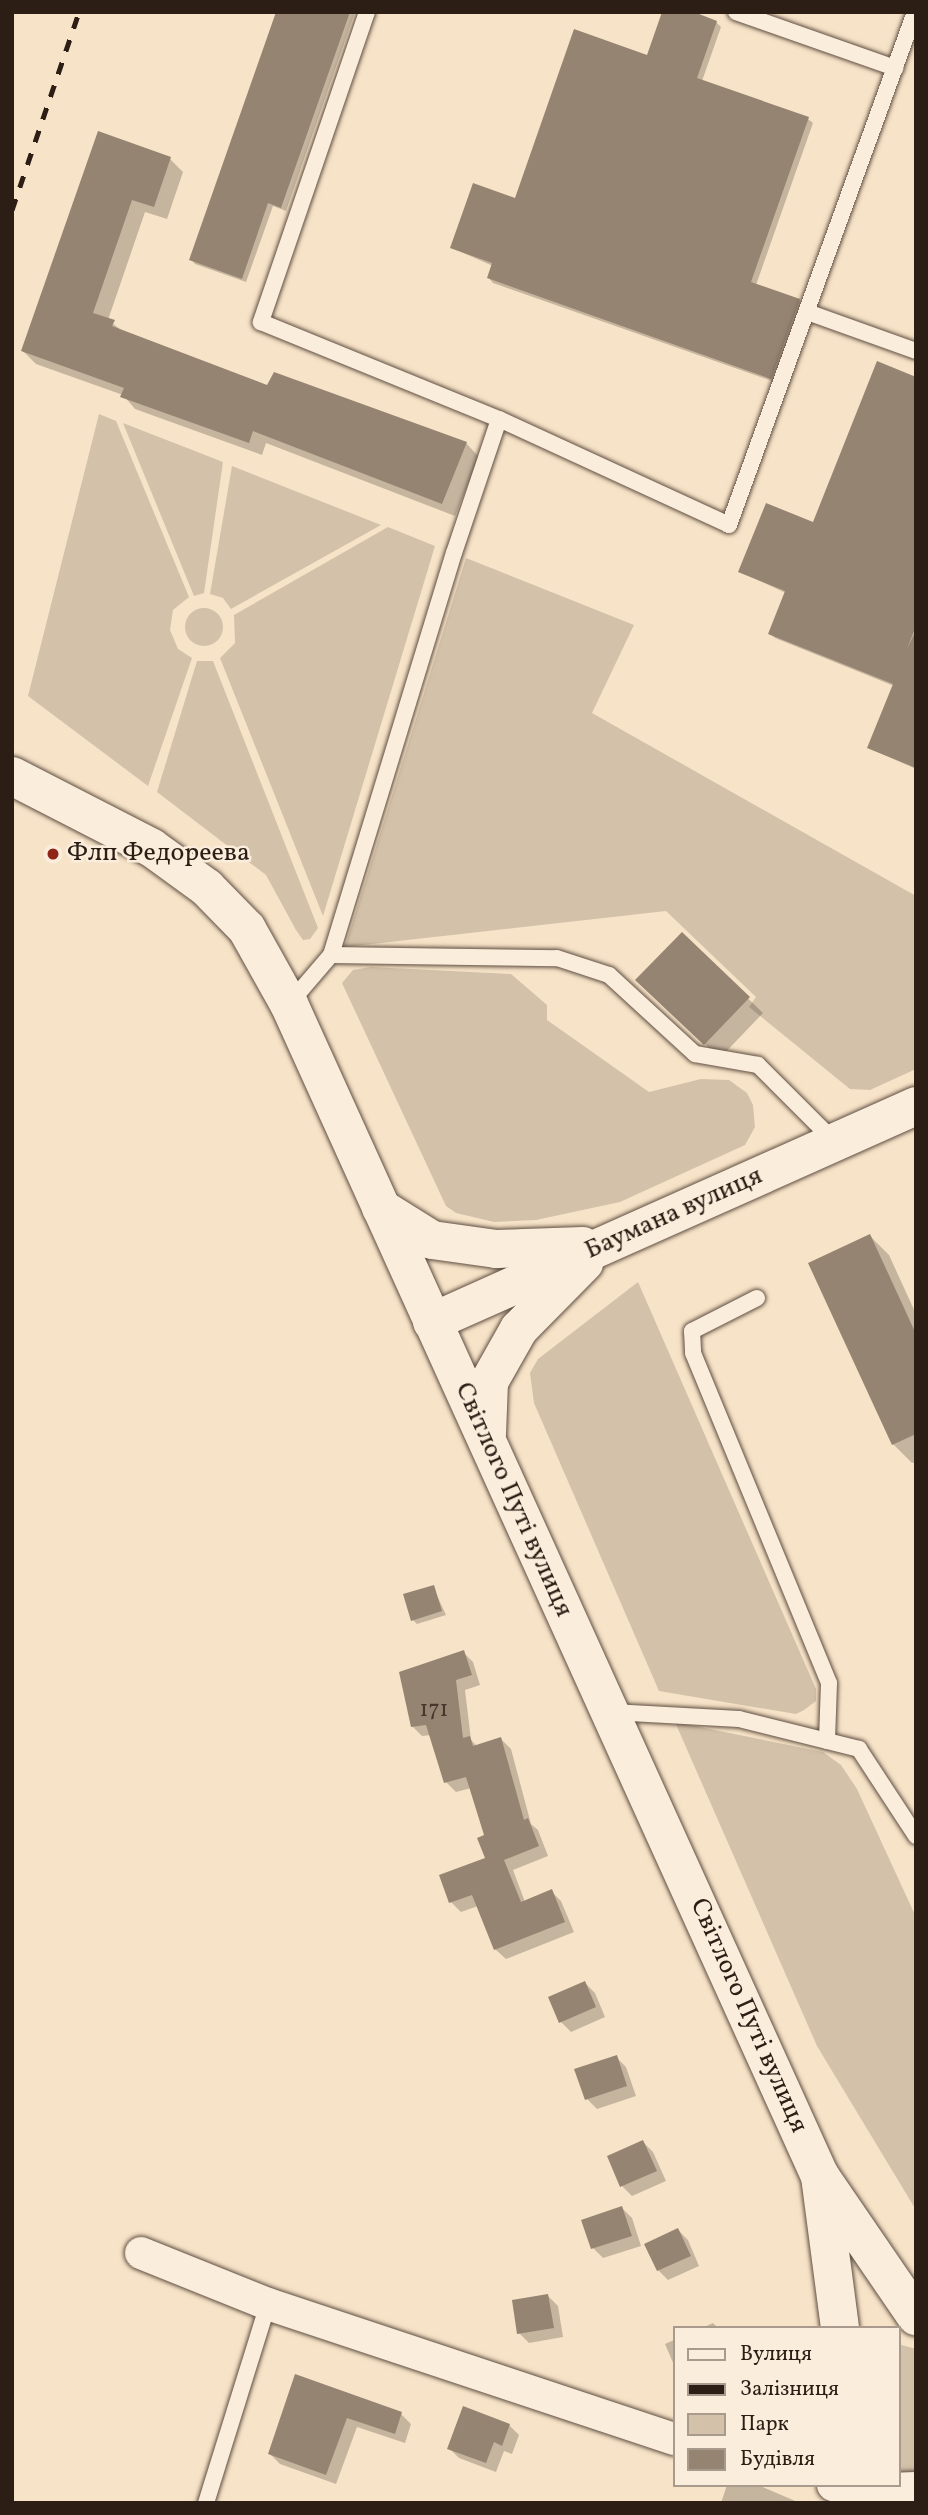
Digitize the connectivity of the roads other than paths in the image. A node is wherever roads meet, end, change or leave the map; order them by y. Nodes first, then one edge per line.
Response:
1 (367, 12) edge
2 (736, 12) edge
3 (915, 12) edge
4 (895, 68) junction
5 (807, 312) junction
6 (916, 351) edge
7 (499, 419) junction
8 (12, 776) edge
9 (331, 955) junction
10 (289, 1004) junction
11 (916, 1106) edge
12 (836, 1142) junction
13 (381, 1208) junction
14 (602, 1246) junction
15 (757, 1298) dead end
16 (432, 1322) junction
17 (487, 1443) junction
18 (610, 1712) junction
19 (827, 1741) junction
20 (916, 1836) edge
21 (820, 2176) junction
22 (141, 2253) dead end
23 (268, 2304) junction
24 (916, 2316) edge
25 (840, 2326) edge
26 (673, 2439) edge
27 (916, 2491) edge
28 (853, 2492) edge
29 (206, 2503) edge

1 - 7 lane
2 - 4 lane
3 - 4 lane
4 - 5 lane
5 - 6 lane
5 - 7 lane
7 - 9 lane
8 - 10 main road, Світлого Путі вулиця
9 - 10 lane
9 - 12 lane
10 - 13 main road, Світлого Путі вулиця
11 - 12 main road, Баумана вулиця
12 - 14 main road, Баумана вулиця
13 - 14 main road
13 - 16 main road, Світлого Путі вулиця
14 - 16 main road, Баумана вулиця
14 - 17 main road
15 - 19 lane
16 - 17 main road, Світлого Путі вулиця
17 - 18 main road, Світлого Путі вулиця
18 - 19 lane
18 - 21 main road, Світлого Путі вулиця
19 - 20 lane
21 - 24 main road, Світлого Путі вулиця
21 - 25 main road
22 - 23 street
23 - 26 street
23 - 29 lane
27 - 28 main road

